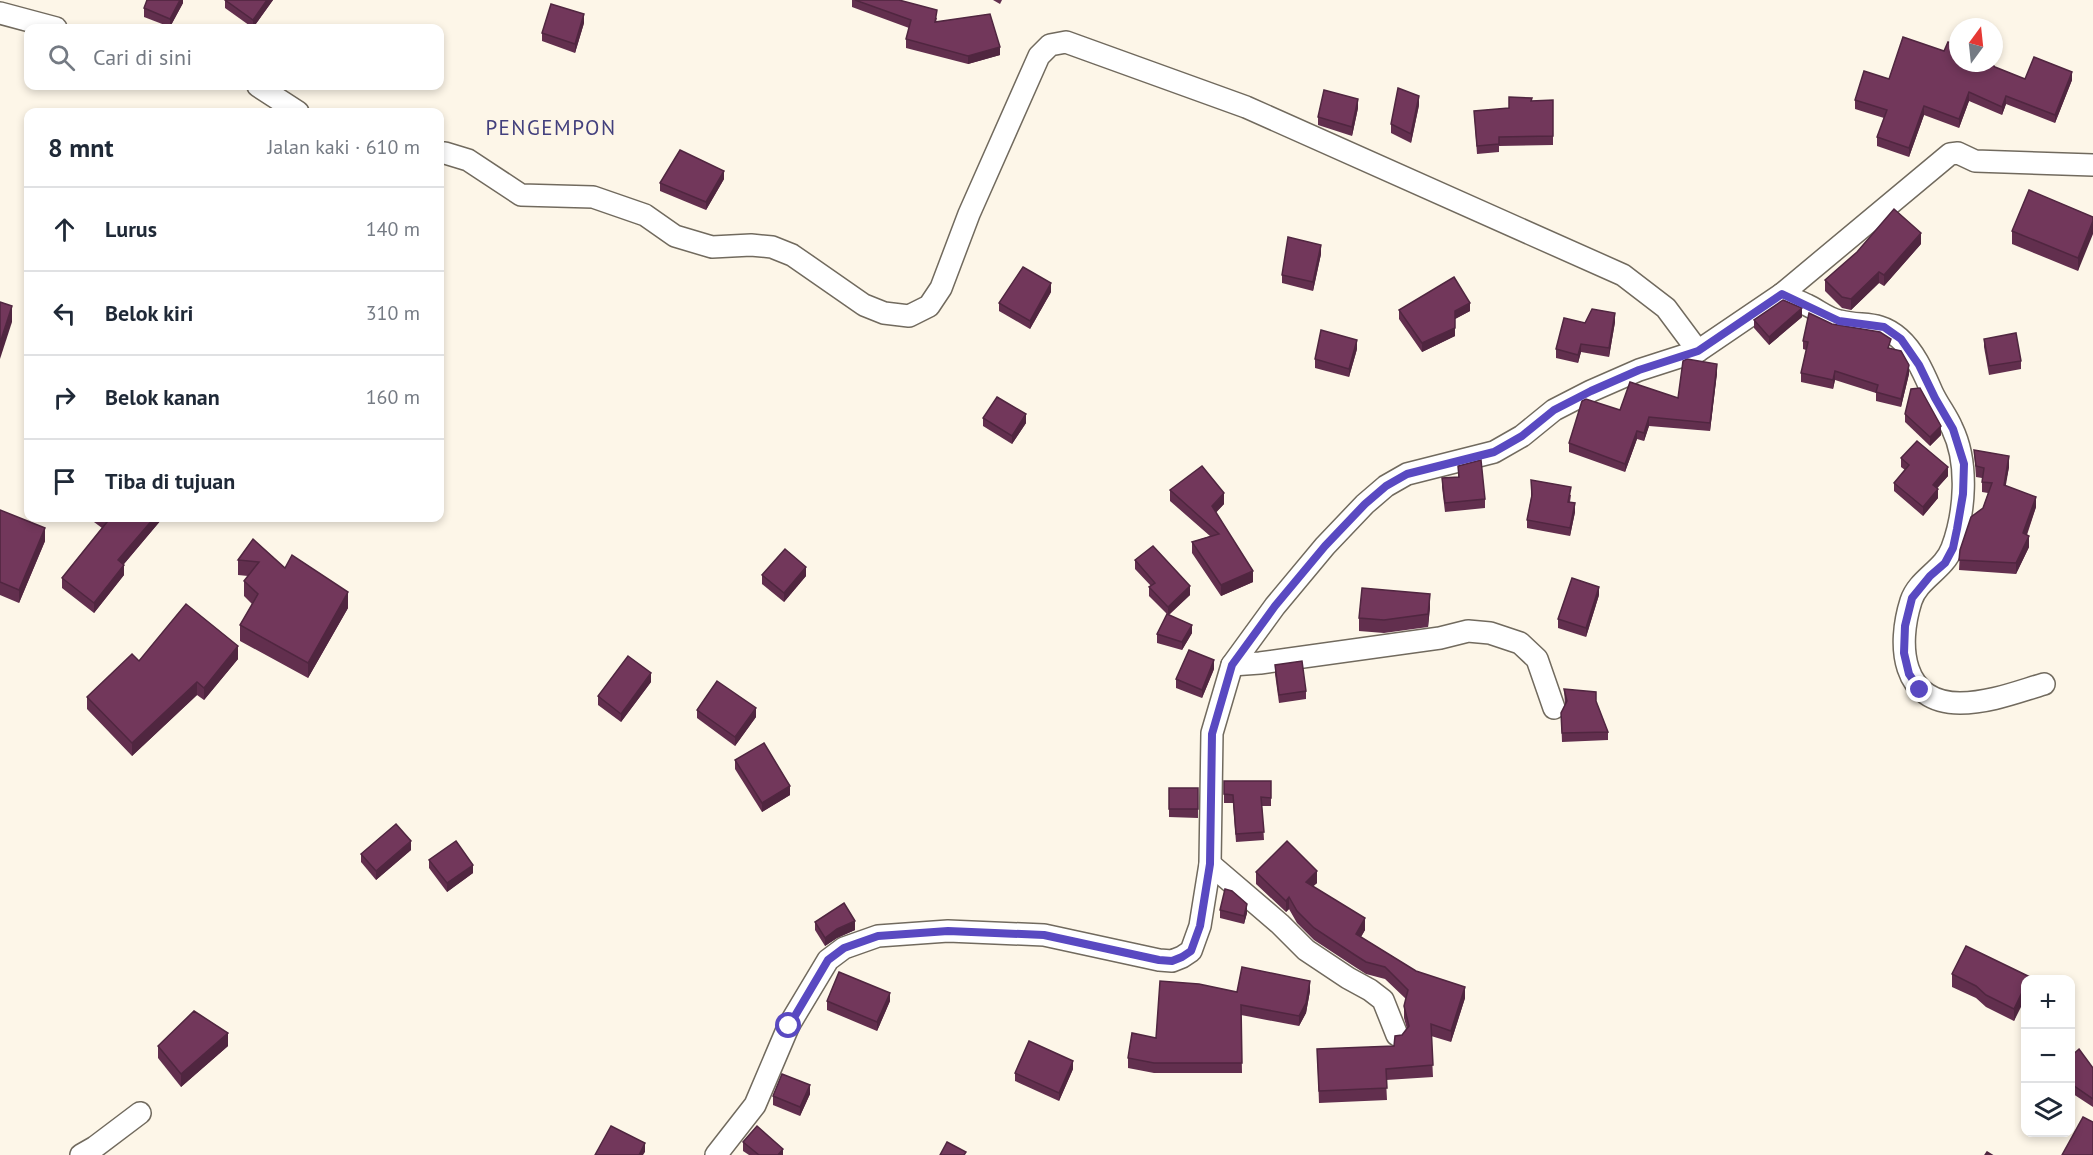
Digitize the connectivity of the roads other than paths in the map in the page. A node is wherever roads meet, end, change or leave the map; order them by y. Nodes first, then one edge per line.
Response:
1 (0, 13) edge
2 (41, 24) edge
3 (264, 90) edge
4 (292, 108) edge
5 (444, 153) edge
6 (2093, 165) edge
7 (1782, 294) junction
8 (1698, 351) junction
9 (1232, 665) junction
10 (2044, 684) dead end
11 (1554, 708) dead end
12 (1210, 864) junction
13 (1397, 1035) edge
14 (140, 1113) dead end
15 (81, 1155) edge
16 (716, 1155) edge

1 - 2 street
3 - 4 street
5 - 8 street
6 - 7 street
7 - 8 street
7 - 10 street
8 - 9 street
9 - 11 street
9 - 12 street
12 - 13 street
12 - 16 street
14 - 15 street

